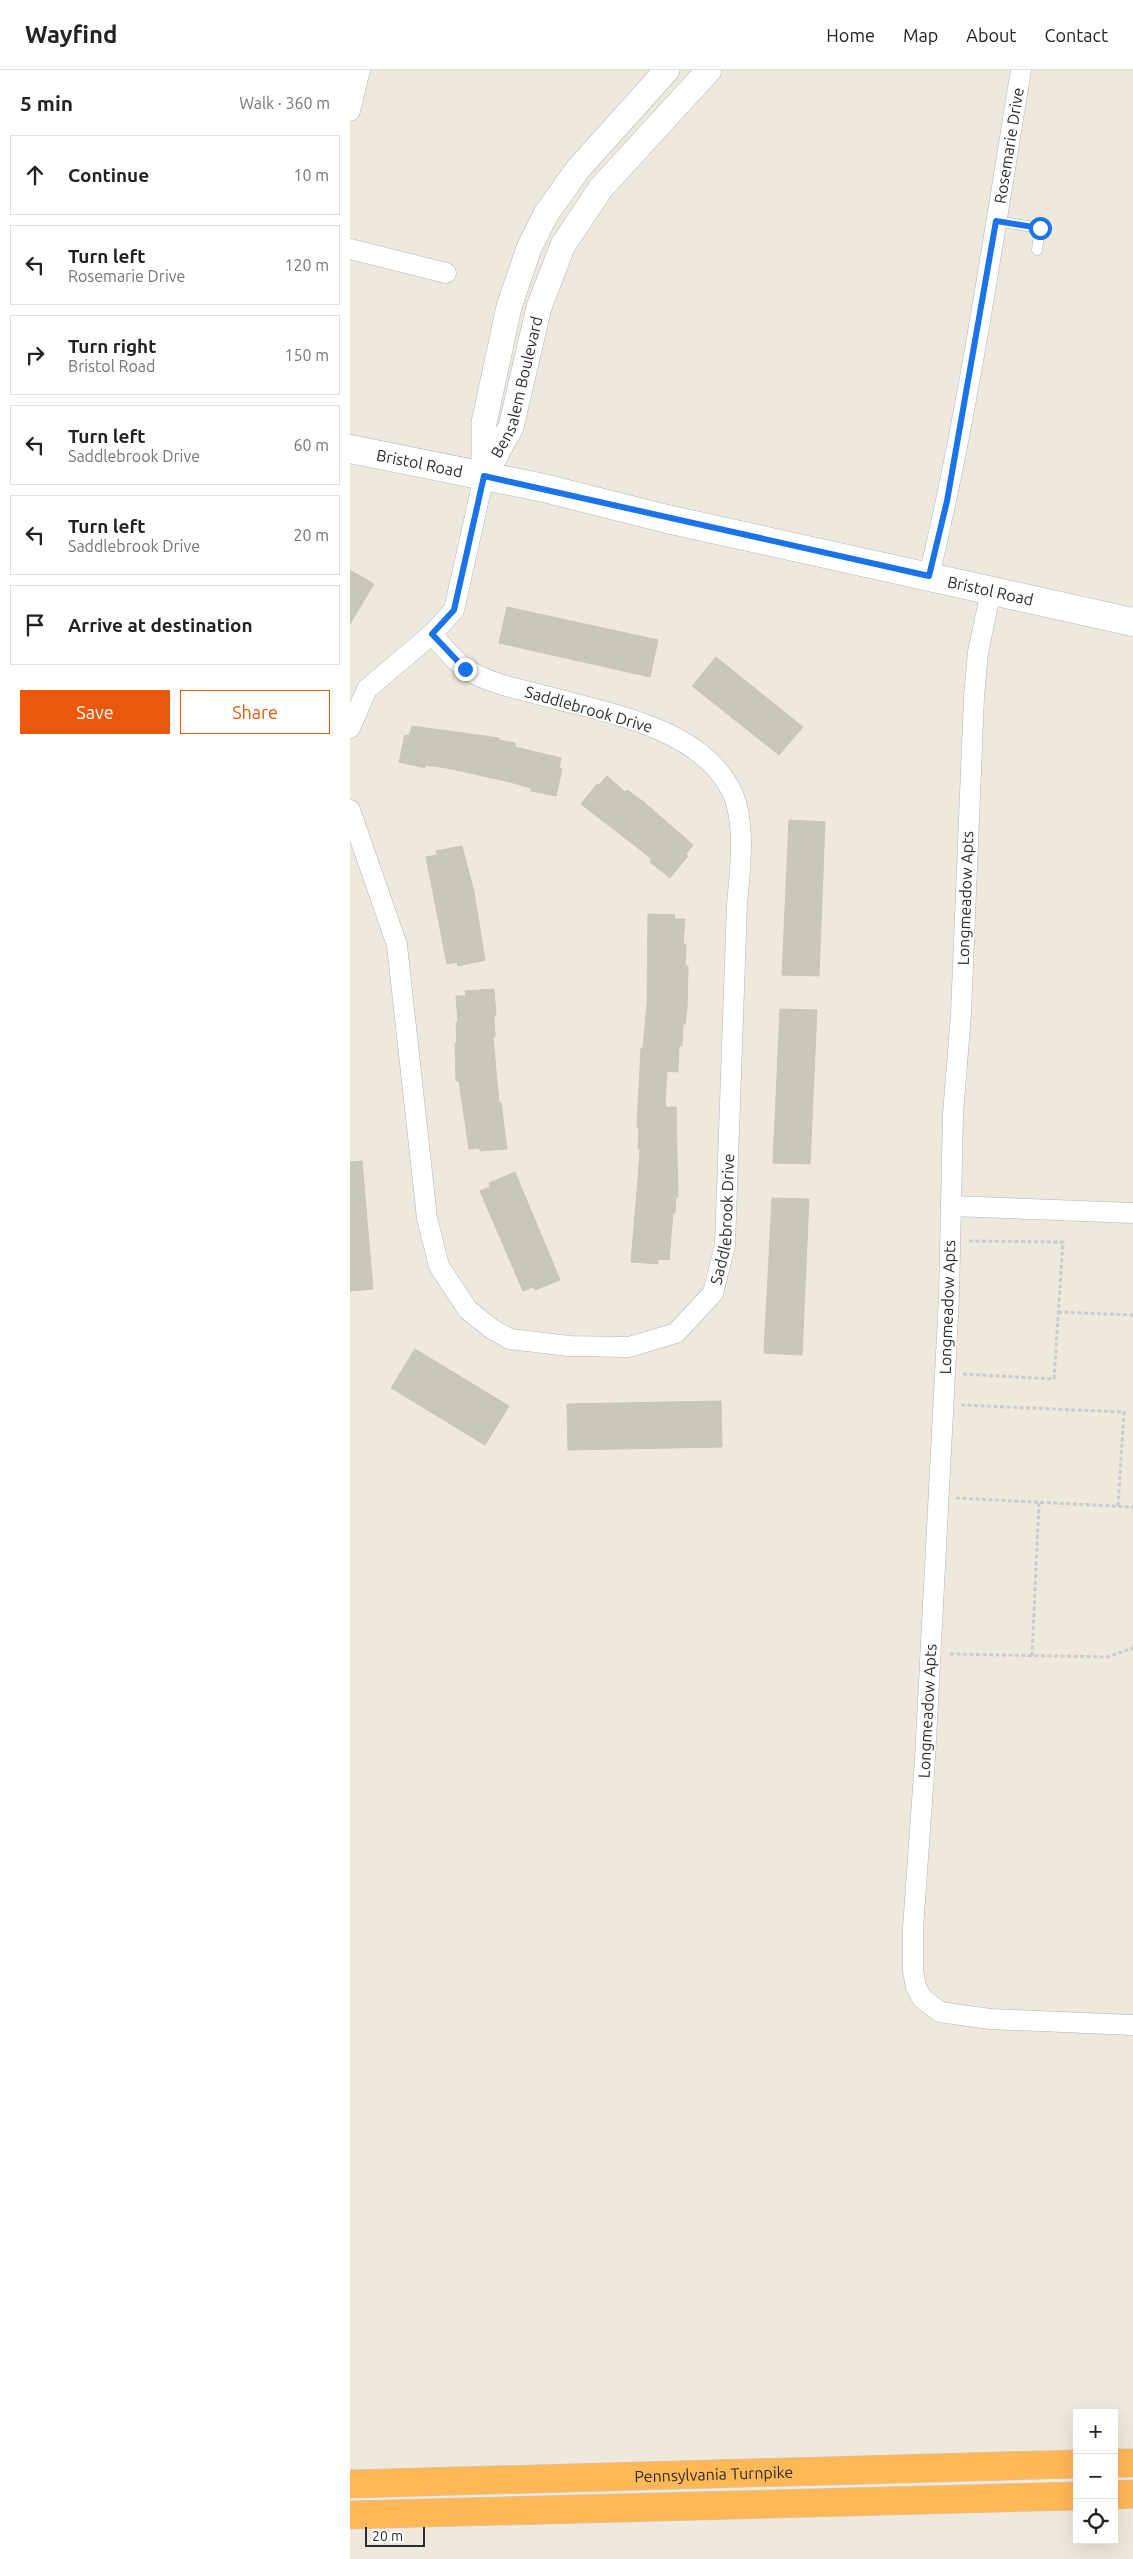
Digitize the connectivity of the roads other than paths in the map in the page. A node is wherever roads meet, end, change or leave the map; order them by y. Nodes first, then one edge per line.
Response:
1 (360, 70) edge
2 (667, 70) edge
3 (709, 70) edge
4 (1021, 70) edge
5 (350, 110) edge
6 (996, 221) junction
7 (350, 249) edge
8 (1037, 250) dead end
9 (446, 274) dead end
10 (350, 449) edge
11 (484, 476) junction
12 (929, 576) junction
13 (991, 591) junction
14 (1133, 622) edge
15 (432, 634) junction
16 (350, 728) edge
17 (350, 810) edge
18 (951, 1206) junction
19 (1133, 1213) edge
20 (1133, 2025) edge
21 (1133, 2462) edge
22 (1118, 2463) edge
23 (1073, 2464) edge
24 (350, 2484) edge
25 (1133, 2494) edge
26 (1118, 2495) edge
27 (1073, 2496) edge
28 (350, 2515) edge

1 - 5 street
2 - 11 street, Bensalem Boulevard
3 - 11 street, Bensalem Boulevard
4 - 6 street, Rosemarie Drive
6 - 8 lane
6 - 12 street, Rosemarie Drive
7 - 9 street
10 - 11 main road, Bristol Road
11 - 12 main road, Bristol Road
11 - 15 street
12 - 13 main road, Bristol Road
13 - 14 main road, Bristol Road
13 - 18 street, Longmeadow Apts
15 - 16 street
15 - 17 street, Saddlebrook Drive
18 - 19 street
18 - 20 street, Longmeadow Apts
21 - 22 highway
23 - 24 highway, Pennsylvania Turnpike
25 - 26 highway
27 - 28 highway, Pennsylvania Turnpike

